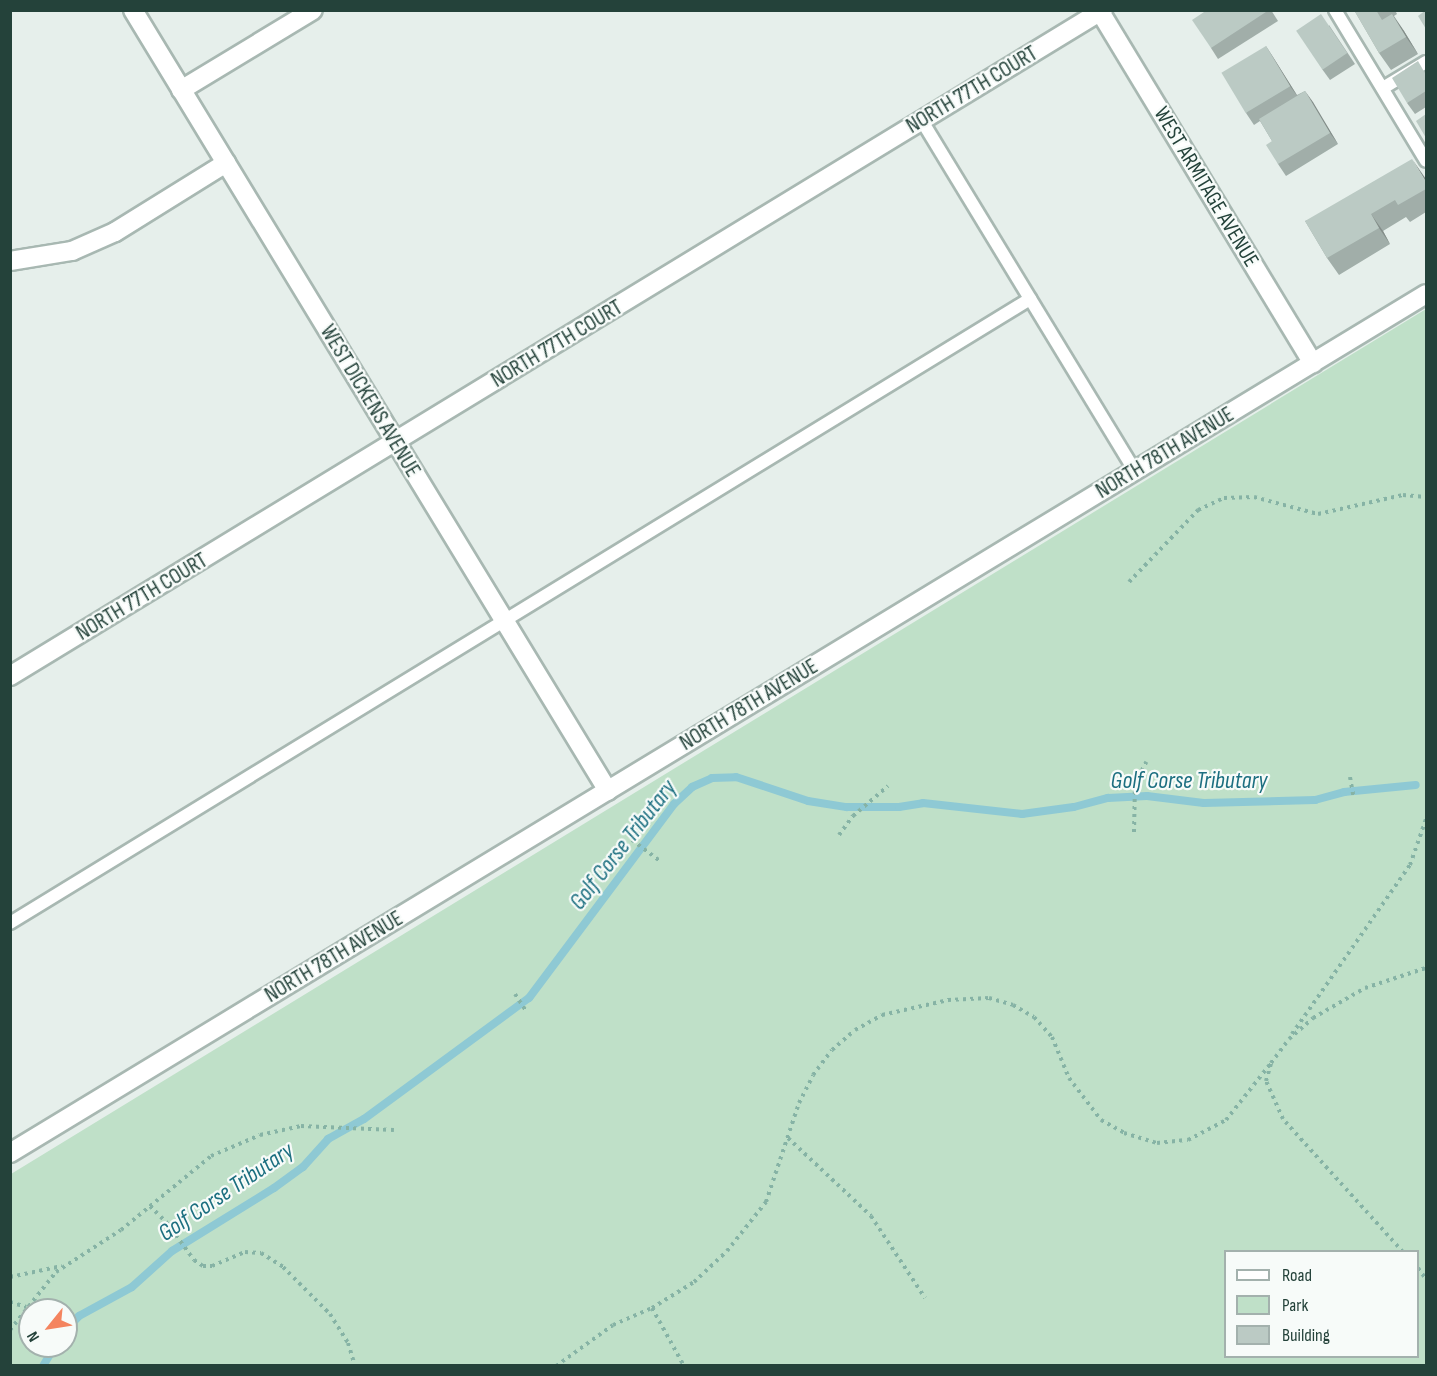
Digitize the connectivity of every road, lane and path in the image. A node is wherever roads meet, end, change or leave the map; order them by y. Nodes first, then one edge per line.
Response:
1 (134, 10) edge
2 (313, 10) edge
3 (1335, 10) edge
4 (1101, 11) edge
5 (1426, 62) edge
6 (1383, 88) junction
7 (182, 90) junction
8 (922, 121) junction
9 (1426, 161) edge
10 (226, 163) junction
11 (10, 261) edge
12 (1426, 294) edge
13 (1030, 299) junction
14 (1313, 363) junction
15 (395, 442) junction
16 (1135, 471) junction
17 (1426, 497) edge
18 (1129, 582) dead end
19 (504, 621) junction
20 (10, 676) edge
21 (1146, 762) dead end
22 (1350, 777) dead end
23 (888, 786) dead end
24 (608, 791) junction
25 (1354, 799) dead end
26 (1426, 819) edge
27 (1134, 832) dead end
28 (839, 835) dead end
29 (632, 840) dead end
30 (659, 860) dead end
31 (10, 923) edge
32 (1426, 968) edge
33 (515, 994) dead end
34 (526, 1011) dead end
35 (1289, 1039) junction
36 (1271, 1063) junction
37 (394, 1130) dead end
38 (788, 1138) junction
39 (10, 1153) edge
40 (150, 1206) junction
41 (1402, 1250) edge
42 (65, 1264) junction
43 (10, 1277) edge
44 (34, 1298) edge
45 (925, 1298) dead end
46 (652, 1308) junction
47 (355, 1365) edge
48 (556, 1365) edge
49 (684, 1365) edge

1 - 7 street, WEST DICKENS AVENUE
2 - 7 street
3 - 6 lane
4 - 8 street, NORTH 77TH COURT
4 - 14 street, WEST ARMITAGE AVENUE
5 - 6 lane
6 - 9 lane
7 - 10 street, WEST DICKENS AVENUE
8 - 13 lane
8 - 15 street, NORTH 77TH COURT
10 - 11 street
10 - 15 street, WEST DICKENS AVENUE
12 - 14 street, NORTH 78TH AVENUE
13 - 16 lane
13 - 19 lane
14 - 16 street, NORTH 78TH AVENUE
15 - 19 street, WEST DICKENS AVENUE
15 - 20 street, NORTH 77TH COURT
16 - 24 street, NORTH 78TH AVENUE
17 - 18 path
19 - 24 street, WEST DICKENS AVENUE
19 - 31 lane
21 - 27 path
22 - 25 path
23 - 28 path
24 - 39 street, NORTH 78TH AVENUE
26 - 35 path
29 - 30 path
32 - 35 path
33 - 34 path
35 - 36 path
36 - 38 path
36 - 41 path
37 - 40 path
38 - 45 path
38 - 46 path
40 - 42 path
40 - 47 path
42 - 43 path
42 - 44 path
46 - 48 path
46 - 49 path

